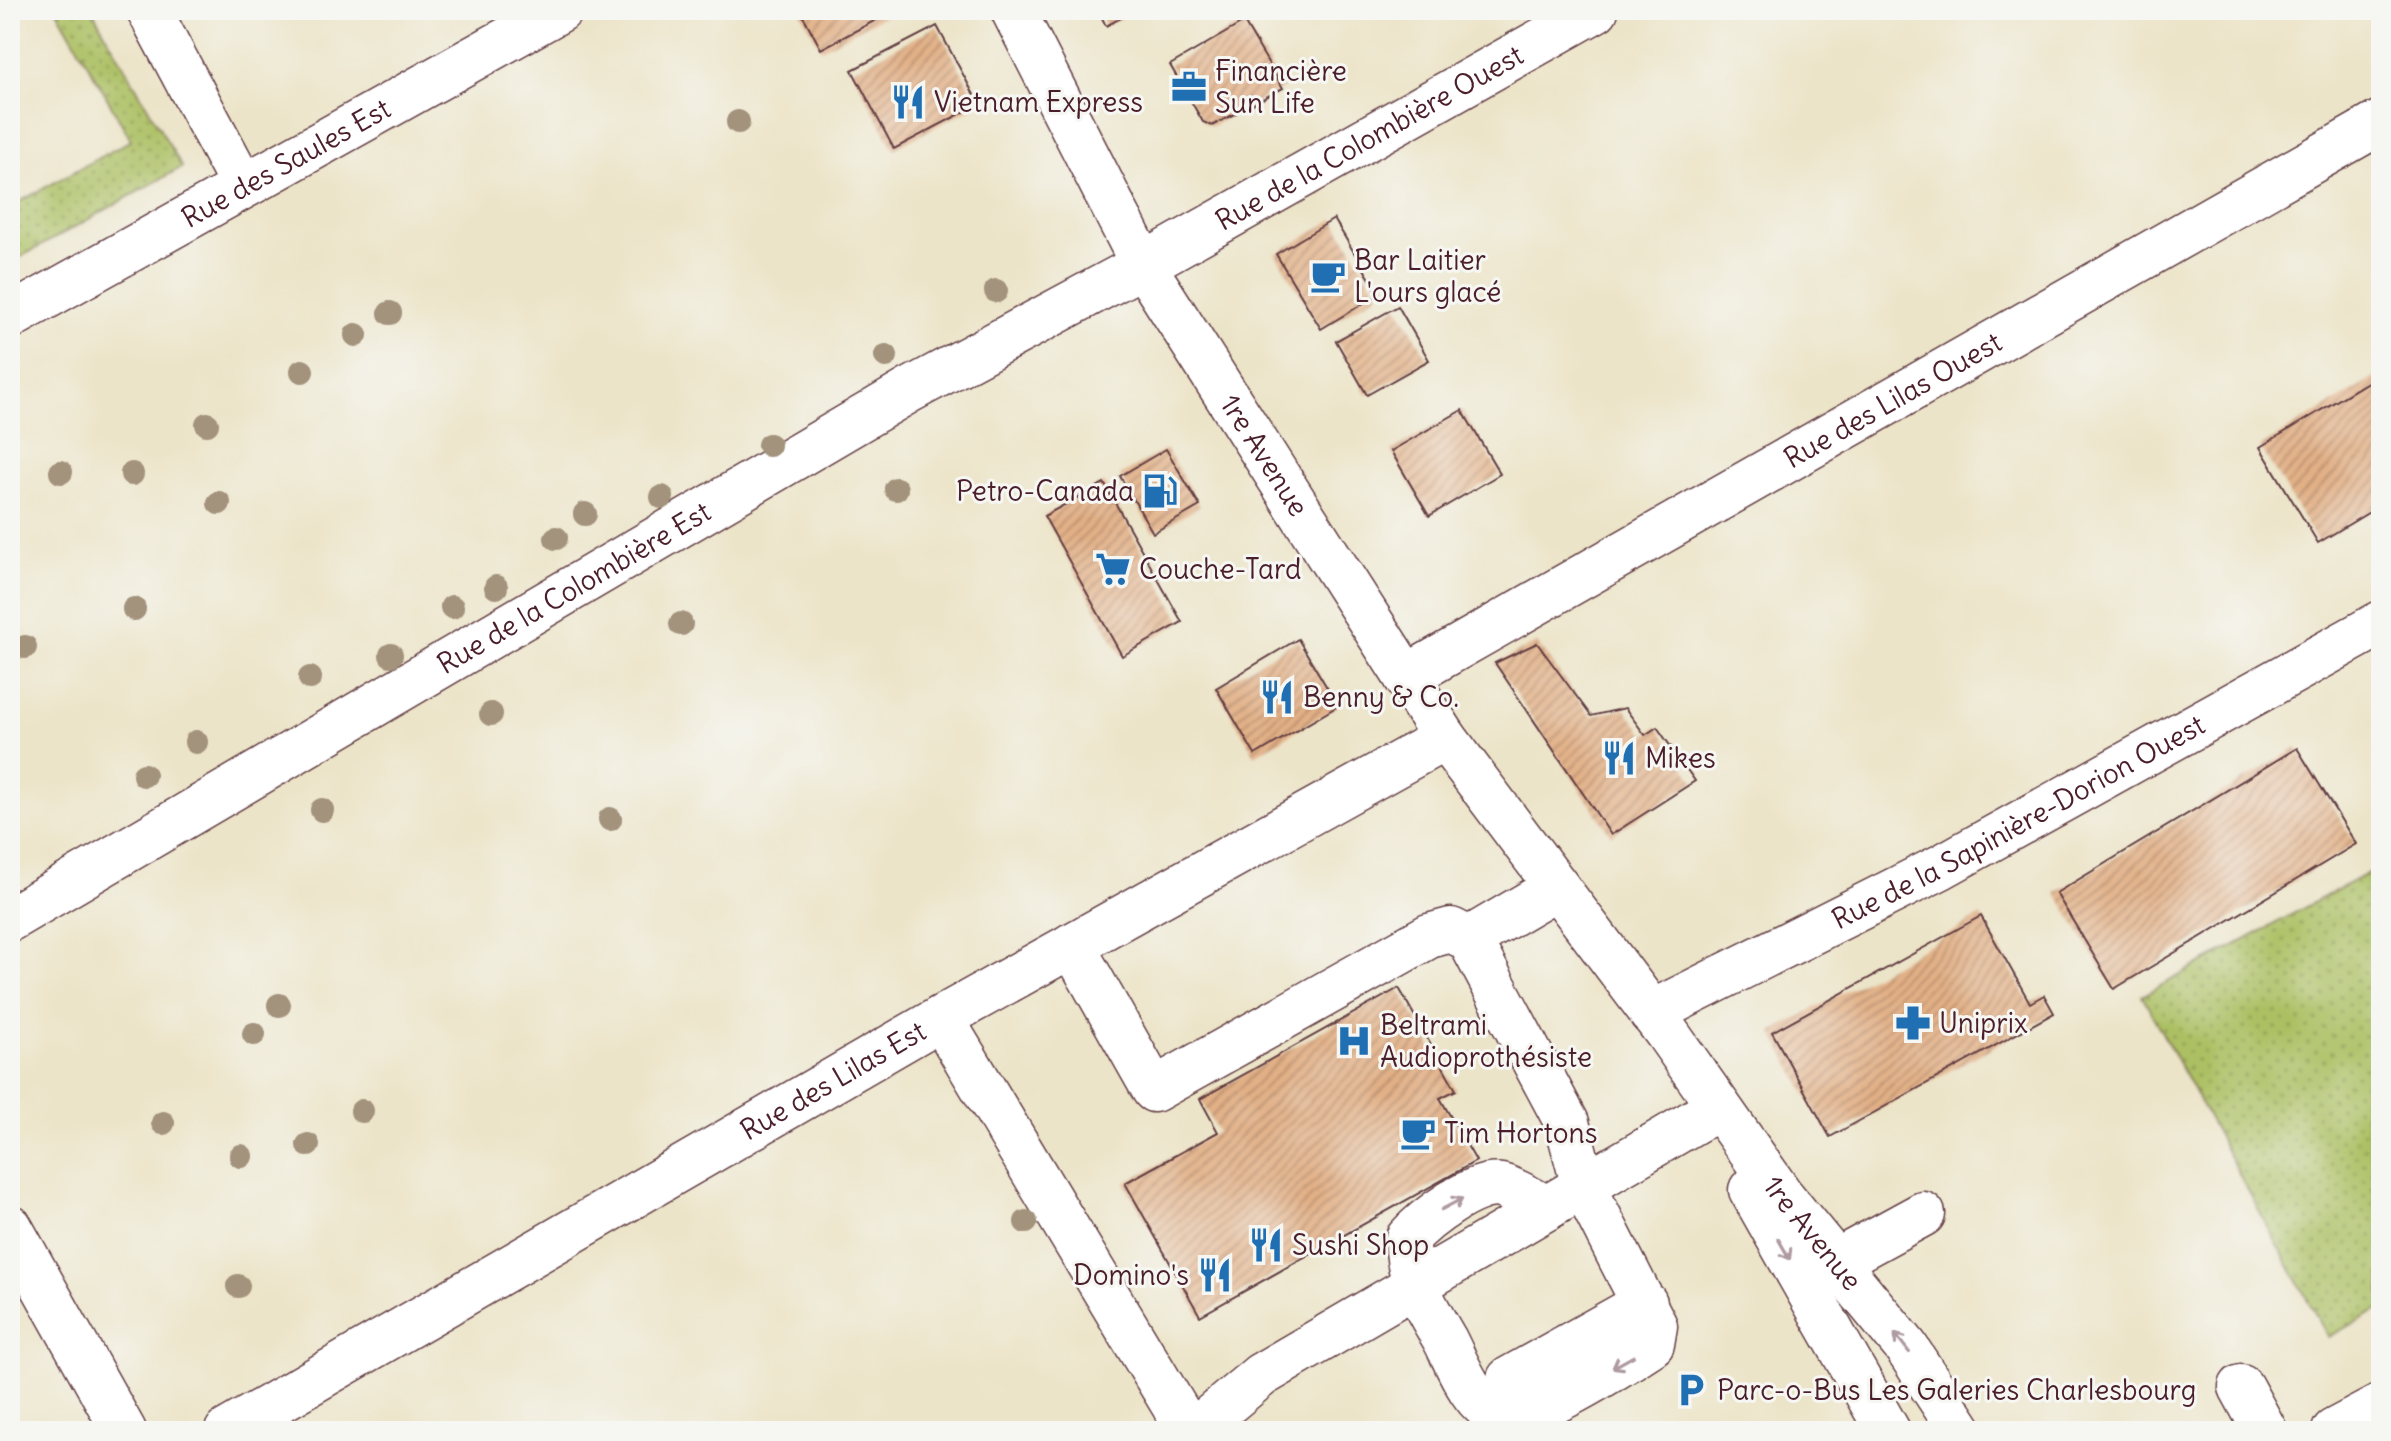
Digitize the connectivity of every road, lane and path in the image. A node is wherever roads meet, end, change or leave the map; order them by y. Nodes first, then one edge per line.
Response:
1 (149, 10) edge
2 (560, 10) edge
3 (1013, 10) edge
4 (1596, 10) edge
5 (2381, 122) edge
6 (243, 186) junction
7 (1143, 265) junction
8 (10, 317) edge
9 (2381, 623) edge
10 (1406, 677) junction
11 (1445, 738) junction
12 (1557, 887) junction
13 (10, 919) edge
14 (1469, 939) junction
15 (1072, 945) junction
16 (941, 1018) junction
17 (1659, 1023) junction
18 (1709, 1113) junction
19 (1566, 1197) junction
20 (1923, 1214) dead end
21 (10, 1227) edge
22 (1835, 1262) junction
23 (1414, 1286) junction
24 (1645, 1303) junction
25 (1509, 1379) dead end
26 (2241, 1387) dead end
27 (2381, 1406) edge
28 (124, 1431) edge
29 (227, 1431) edge
30 (1191, 1431) edge
31 (1888, 1431) edge
32 (1961, 1431) edge
33 (2265, 1431) edge
34 (2334, 1431) edge

1 - 6 street
2 - 6 street, Rue des Saules Est
3 - 7 street, 1re Avenue
4 - 7 street, Rue de la Colombière Ouest
5 - 10 street, Rue des Lilas Ouest
6 - 8 street, Rue des Saules Est
7 - 10 street, 1re Avenue
7 - 13 street, Rue de la Colombière Est
9 - 17 street, Rue de la Sapinière-Dorion Ouest
10 - 11 street, 1re Avenue
11 - 12 street, 1re Avenue
11 - 15 street, Rue des Lilas Est
12 - 14 street
12 - 17 street, 1re Avenue
14 - 15 street
14 - 19 street
15 - 16 street, Rue des Lilas Est
16 - 29 street, Rue des Lilas Est
16 - 30 street
17 - 18 street, 1re Avenue
17 - 22 street, 1re Avenue
18 - 19 street
18 -> 31 street, 1re Avenue
19 - 23 street
19 - 24 street
20 - 22 street
21 - 28 street
32 -> 22 street, 1re Avenue
24 -> 23 street
23 - 30 street
24 - 25 street
26 - 33 street
27 - 34 street

